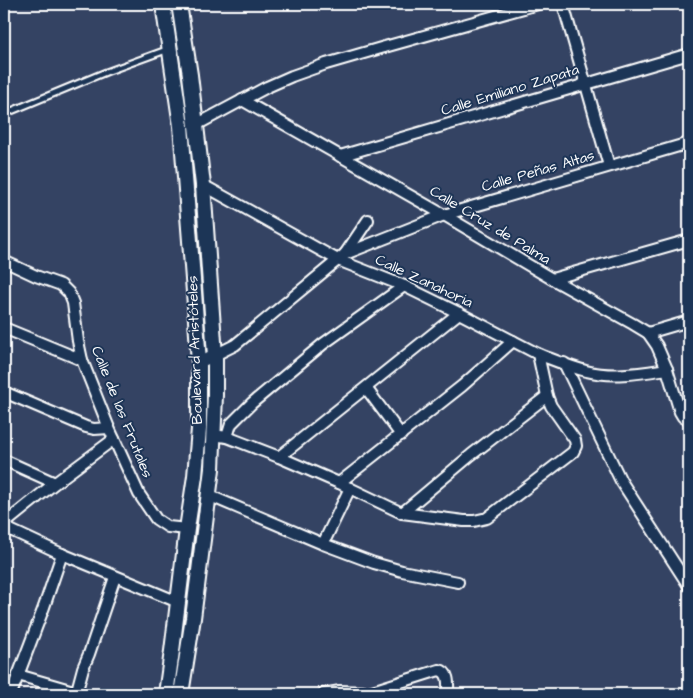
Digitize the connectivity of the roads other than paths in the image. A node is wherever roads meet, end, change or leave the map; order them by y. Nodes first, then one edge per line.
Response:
1 (163, 4) edge
2 (179, 4) edge
3 (538, 4) edge
4 (562, 4) edge
5 (501, 9) edge
6 (169, 49) junction
7 (689, 54) edge
8 (586, 84) junction
9 (242, 100) junction
10 (4, 114) edge
11 (196, 125) junction
12 (689, 143) edge
13 (340, 156) junction
14 (609, 166) junction
15 (203, 185) junction
16 (444, 215) junction
17 (368, 220) dead end
18 (689, 240) edge
19 (342, 257) junction
20 (4, 261) edge
21 (552, 280) junction
22 (404, 286) junction
23 (459, 313) junction
24 (689, 322) edge
25 (4, 328) edge
26 (648, 333) junction
27 (512, 341) junction
28 (538, 354) junction
29 (215, 356) junction
30 (82, 360) junction
31 (199, 363) junction
32 (564, 363) junction
33 (667, 369) junction
34 (366, 388) junction
35 (4, 392) edge
36 (547, 396) junction
37 (689, 419) edge
38 (109, 428) junction
39 (401, 435) junction
40 (220, 436) junction
41 (114, 439) junction
42 (279, 457) junction
43 (4, 460) edge
44 (54, 483) junction
45 (339, 483) junction
46 (350, 488) junction
47 (208, 495) junction
48 (402, 513) junction
49 (4, 526) edge
50 (187, 529) junction
51 (323, 544) junction
52 (62, 554) junction
53 (115, 577) junction
54 (458, 582) dead end
55 (689, 586) edge
56 (178, 602) junction
57 (172, 651) junction
58 (18, 675) junction
59 (77, 693) edge
60 (369, 693) edge
61 (11, 694) edge
62 (161, 694) edge
63 (166, 694) edge
64 (181, 694) edge
65 (322, 694) edge
66 (448, 694) edge

1 - 6 street, Boulevard Aristóteles
2 - 11 street, Boulevard Aristóteles
3 - 5 street
4 - 8 street
5 - 9 street
6 - 10 lane
6 - 31 street, Boulevard Aristóteles
7 - 8 street, Calle Emiliano Zapata
8 - 13 street, Calle Emiliano Zapata
8 - 14 street
9 - 11 street
9 - 13 street, Calle Cruz de Palma
11 - 15 street, Boulevard Aristóteles
12 - 14 street, Calle Peñas Altas
13 - 16 street, Calle Cruz de Palma
14 - 16 street, Calle Peñas Altas
15 - 19 street, Calle Zanahoria
15 - 29 street, Boulevard Aristóteles
16 - 19 street, Calle Peñas Altas
16 - 21 street, Calle Cruz de Palma
17 - 19 street
18 - 21 street
19 - 22 street, Calle Zanahoria
19 - 29 street, Calle Peñas Altas
20 - 30 street, Calle de las Frutales
21 - 26 street, Calle Cruz de Palma
22 - 23 street, Calle Zanahoria
22 - 40 street
23 - 27 street, Calle Zanahoria
23 - 34 street
24 - 26 street
25 - 30 street
26 - 33 street, Calle Cruz de Palma
27 - 28 street, Calle Zanahoria
27 - 39 street
28 - 32 street, Calle Zanahoria
28 - 36 street
29 - 31 street, Calle Peñas Altas
29 - 40 street, Boulevard Aristóteles
30 - 38 street, Calle de las Frutales
31 - 50 street, Boulevard Aristóteles
32 - 33 street, Calle Zanahoria
32 - 55 street
33 - 37 street, Calle Cruz de Palma
34 - 39 street
34 - 42 street
35 - 38 street
36 - 48 street
36 - 48 street
38 - 41 street, Calle de las Frutales
39 - 45 street
40 - 42 street
40 - 47 street, Boulevard Aristóteles
41 - 44 street
41 - 50 street, Calle de las Frutales
42 - 45 street
43 - 44 street
44 - 49 street
45 - 46 street
46 - 48 street
46 - 51 street
47 - 51 street
47 - 64 street, Boulevard Aristóteles
49 - 52 street
50 - 56 street, Boulevard Aristóteles
51 - 54 street
52 - 53 street
52 - 58 street
53 - 56 street
53 - 59 street
56 - 57 street, Boulevard Aristóteles
57 - 62 street
57 - 63 street, Boulevard Aristóteles
58 - 59 street
58 - 61 street
60 - 65 street
60 - 66 street

